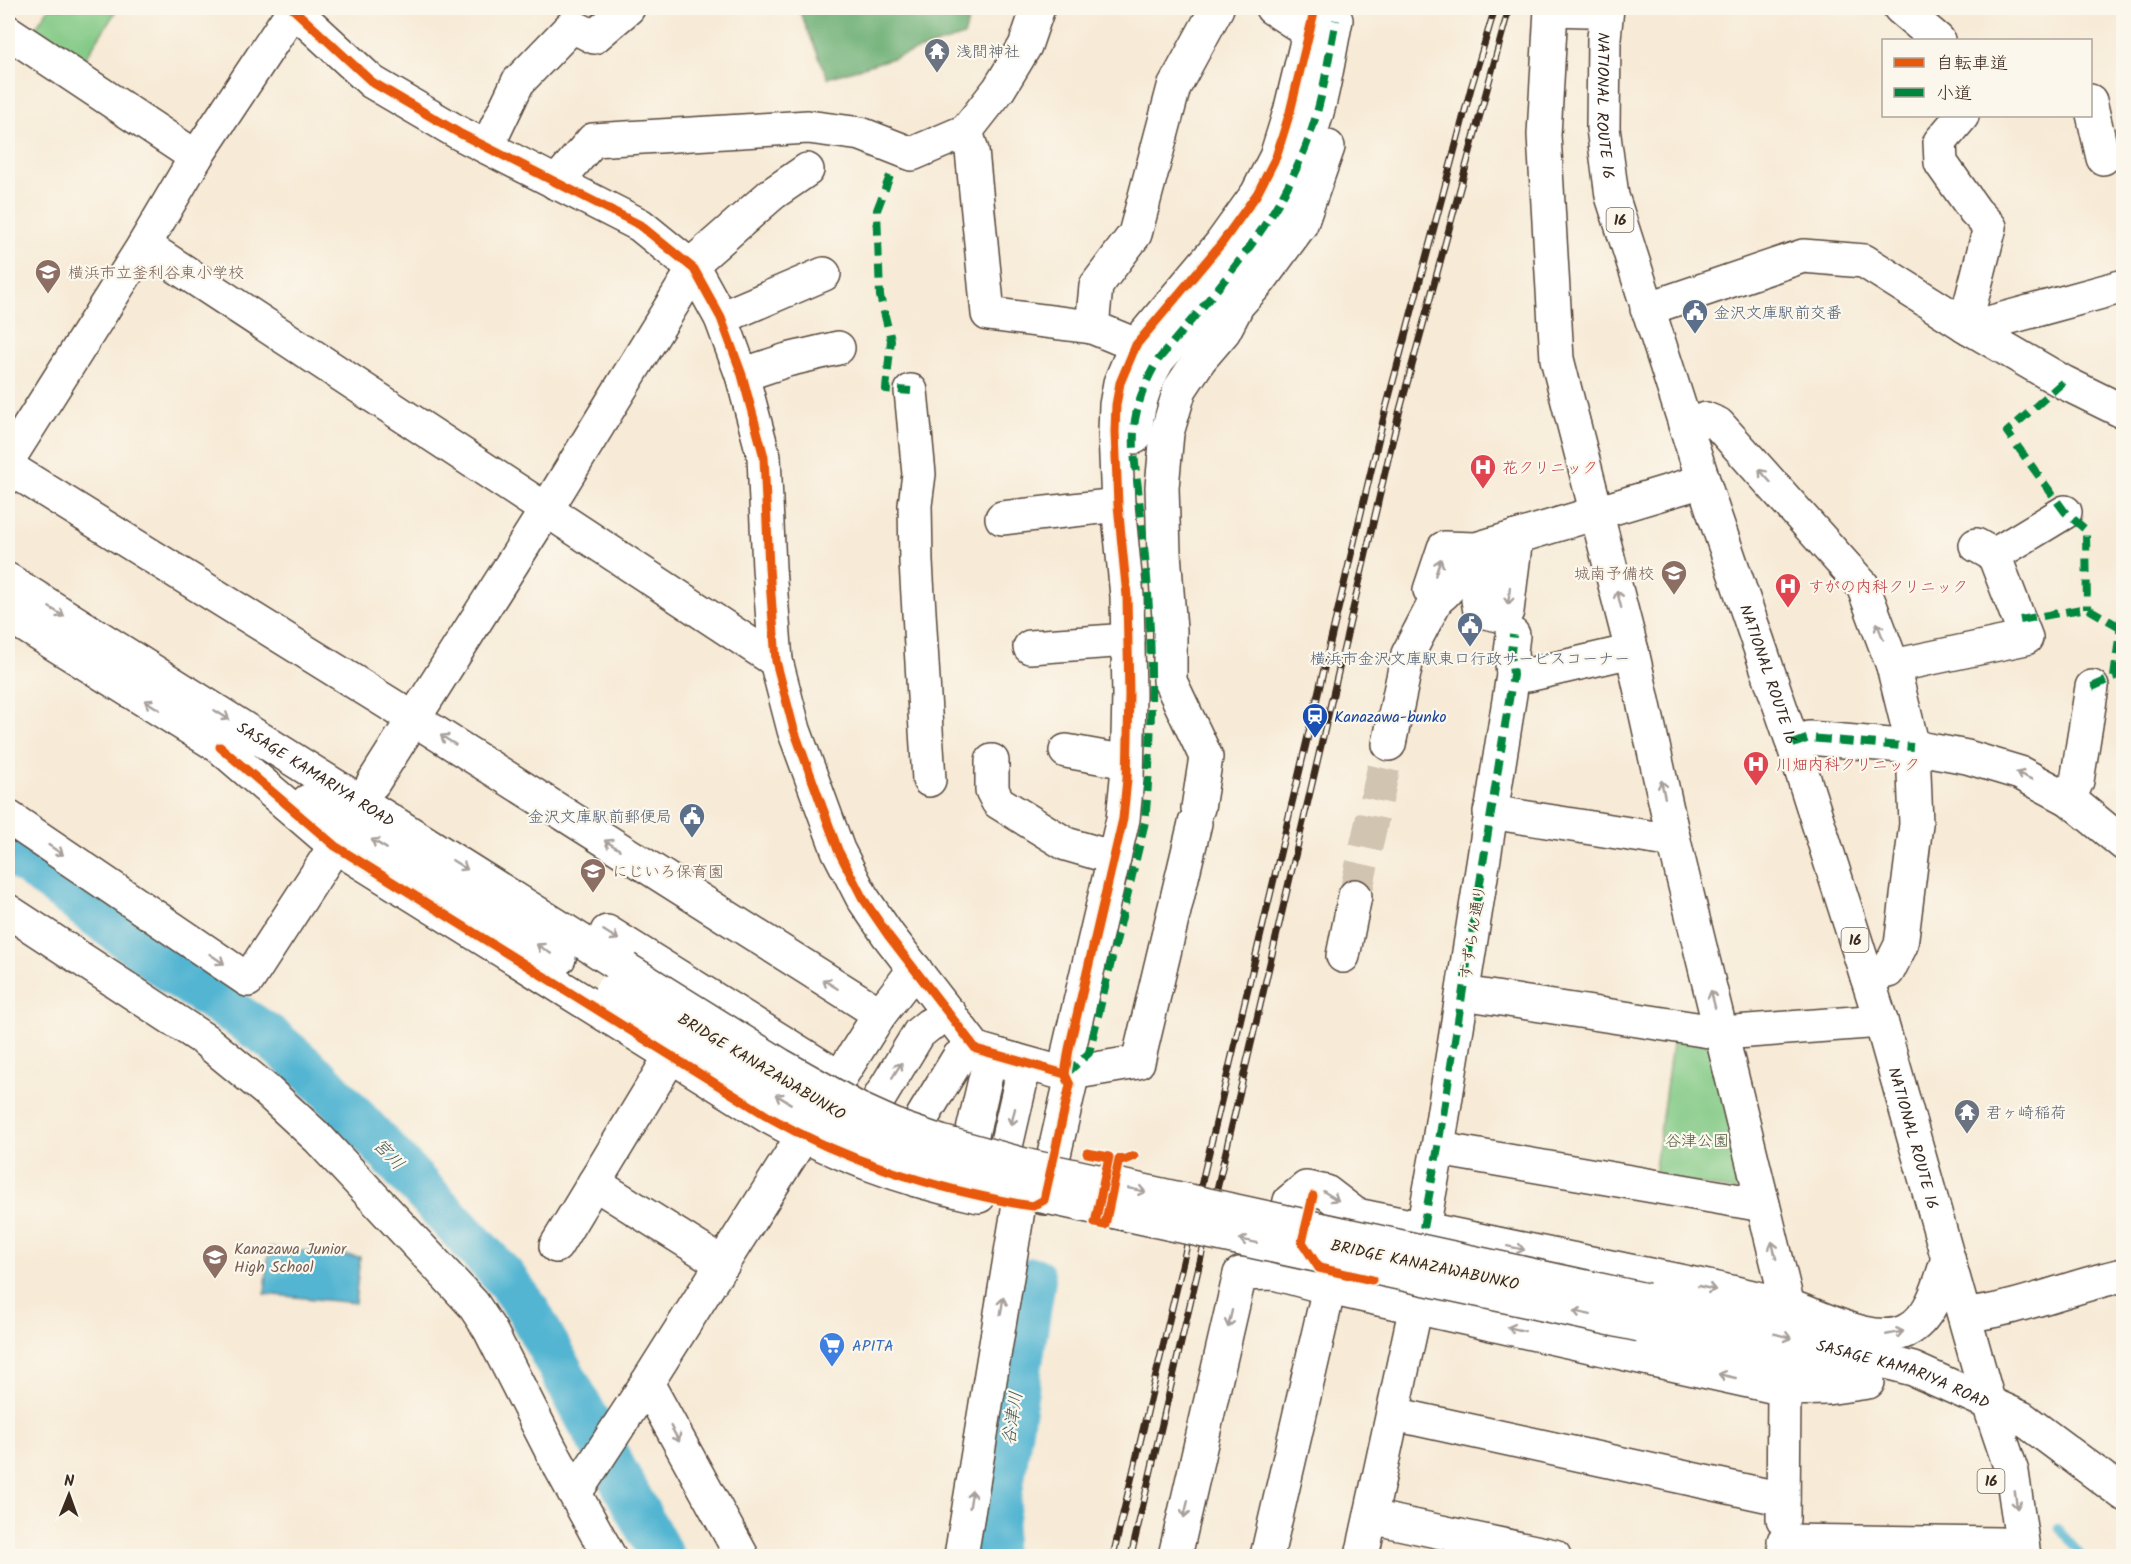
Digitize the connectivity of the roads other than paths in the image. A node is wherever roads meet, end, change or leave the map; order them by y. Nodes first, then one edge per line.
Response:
1 (293, 8) edge
2 (628, 8) edge
3 (1038, 8) edge
4 (1217, 8) edge
5 (1272, 8) edge
6 (1900, 8) edge
7 (1597, 9) edge
8 (1320, 20) edge
9 (8, 32) edge
10 (1937, 39) edge
11 (2092, 106) edge
12 (1961, 117) edge
13 (966, 130) junction
14 (488, 147) junction
15 (1328, 147) dead end
16 (196, 157) junction
17 (2103, 159) dead end
18 (807, 170) dead end
19 (556, 183) junction
20 (144, 245) junction
21 (693, 267) junction
22 (824, 274) dead end
23 (2124, 286) edge
24 (1647, 309) junction
25 (721, 318) junction
26 (1968, 326) junction
27 (1092, 327) junction
28 (1136, 345) junction
29 (838, 348) dead end
30 (742, 375) junction
31 (911, 391) dead end
32 (2124, 411) edge
33 (1685, 425) junction
34 (8, 460) edge
35 (8, 467) edge
36 (1703, 481) junction
37 (1118, 505) junction
38 (546, 510) junction
39 (2065, 512) dead end
40 (1597, 513) junction
41 (1002, 518) dead end
42 (8, 580) edge
43 (8, 615) edge
44 (1513, 635) dead end
45 (1128, 640) junction
46 (1030, 647) dead end
47 (1632, 651) junction
48 (777, 661) junction
49 (1893, 666) junction
50 (1513, 675) junction
51 (2092, 687) dead end
52 (414, 719) junction
53 (268, 744) junction
54 (1389, 744) tunnel mouth
55 (1793, 744) junction
56 (220, 747) junction
57 (1913, 747) junction
58 (1066, 751) dead end
59 (992, 761) dead end
60 (1128, 762) junction
61 (928, 780) dead end
62 (373, 783) junction
63 (2069, 799) junction
64 (1490, 812) junction
65 (8, 817) edge
66 (1674, 841) junction
67 (2124, 844) edge
68 (335, 846) junction
69 (1113, 858) junction
70 (1355, 896) tunnel mouth
71 (8, 911) edge
72 (1343, 956) dead end
73 (915, 969) junction
74 (1867, 977) junction
75 (618, 980) junction
76 (1463, 993) junction
77 (880, 1014) junction
78 (950, 1014) junction
79 (1881, 1021) junction
80 (1722, 1033) junction
81 (997, 1055) junction
82 (663, 1069) dead end
83 (1065, 1074) junction
84 (840, 1078) junction
85 (938, 1090) junction
86 (804, 1137) junction
87 (1438, 1147) junction
88 (968, 1154) junction
89 (869, 1164) junction
90 (916, 1180) junction
91 (594, 1183) junction
92 (975, 1196) junction
93 (1019, 1204) junction
94 (1763, 1205) junction
95 (1423, 1228) junction
96 (556, 1246) dead end
97 (1948, 1258) junction
98 (723, 1264) junction
99 (1274, 1274) junction
100 (2124, 1275) edge
101 (1329, 1288) junction
102 (1416, 1306) junction
103 (1788, 1306) junction
104 (1643, 1313) junction
105 (1965, 1315) junction
106 (1868, 1382) junction
107 (647, 1383) junction
108 (1784, 1389) junction
109 (1989, 1404) junction
110 (1394, 1414) junction
111 (582, 1482) junction
112 (2124, 1494) edge
113 (1783, 1499) junction
114 (1371, 1517) junction
115 (1783, 1549) edge
116 (2009, 1552) edge
117 (609, 1557) edge
118 (742, 1557) edge
119 (961, 1557) edge
120 (1176, 1557) edge
121 (1267, 1557) edge
122 (1362, 1557) edge
123 (1554, 1557) edge

1 - 14 main road
1 - 16 main road
2 - 14 main road
3 - 13 main road
4 - 27 main road
5 - 8 main road
6 - 10 main road
7 - 24 main road, NATIONAL ROUTE 16 / 16
7 - 40 main road
8 - 28 main road
8 - 83 main road
9 - 16 main road
11 - 17 main road
12 - 26 main road
13 - 19 main road
13 - 27 main road
14 - 19 main road
15 - 83 main road
16 - 20 main road
18 - 21 main road
19 - 21 main road
20 - 34 main road
20 - 38 main road
21 - 25 main road
21 - 38 main road
22 - 25 main road
23 - 26 main road
24 - 26 main road
24 - 33 main road, NATIONAL ROUTE 16 / 16
25 - 30 main road
26 - 32 main road
27 - 28 main road
28 - 37 main road
29 - 30 main road
30 - 48 main road
31 - 61 main road
33 - 36 main road, NATIONAL ROUTE 16 / 16
49 -> 33 main road
35 - 52 main road
36 - 40 main road
36 - 55 main road, NATIONAL ROUTE 16 / 16
37 - 41 main road
37 - 45 main road
38 - 48 main road
38 - 52 main road
39 - 49 main road
47 -> 40 main road
40 - 54 main road
42 -> 53 main road, SASAGE KAMARIYA ROAD
56 -> 43 main road, SASAGE KAMARIYA ROAD
44 - 50 main road, すずらん通り
45 - 46 main road
45 - 60 main road
47 - 50 main road
66 -> 47 main road
48 - 73 main road
49 - 57 main road
50 - 64 main road, すずらん通り
51 - 63 main road
52 - 62 main road
77 -> 52 main road
53 - 62 main road
53 -> 75 main road, SASAGE KAMARIYA ROAD
55 - 57 main road
55 - 74 main road, NATIONAL ROUTE 16 / 16
56 - 68 main road
75 -> 56 main road, SASAGE KAMARIYA ROAD
63 -> 57 main road
57 - 74 main road
58 - 60 main road
59 - 69 main road
60 - 69 main road
62 -> 84 main road
63 - 67 main road
64 - 66 main road
64 - 76 main road, すずらん通り
65 -> 68 main road
80 -> 66 main road
86 -> 68 main road
69 - 83 main road
70 - 72 main road
71 - 111 main road
73 - 77 main road
73 - 78 main road
74 - 79 main road, NATIONAL ROUTE 16 / 16
75 - 104 main road, BRIDGE KANAZAWABUNKO, bridge
76 - 80 main road
76 - 87 main road, すずらん通り
77 - 84 main road
78 - 81 main road
89 -> 78 main road
79 - 80 main road
79 - 97 main road, NATIONAL ROUTE 16 / 16
80 - 94 main road
81 - 83 main road
81 - 85 main road
81 - 88 main road
81 -> 92 main road
82 - 91 main road
83 - 93 main road
84 - 86 main road
85 - 88 main road
85 - 90 main road
86 - 89 main road
86 - 98 main road
87 - 94 main road
87 - 95 main road, すずらん通り
88 - 92 main road
89 - 90 main road
90 - 92 main road
91 - 96 main road
91 - 98 main road
92 - 93 main road
119 -> 93 main road
103 -> 94 main road
99 -> 95 main road
95 -> 103 main road
103 -> 97 main road
97 - 105 main road, NATIONAL ROUTE 16 / 16
98 - 107 main road
99 - 101 main road
99 -> 120 main road
100 - 105 main road
101 - 102 main road
101 - 121 main road
108 -> 102 main road
102 - 110 main road
104 - 106 main road, SASAGE KAMARIYA ROAD
104 -> 109 main road, SASAGE KAMARIYA ROAD
105 - 109 main road, NATIONAL ROUTE 16 / 16
106 - 108 main road
106 - 109 main road, SASAGE KAMARIYA ROAD
107 - 111 main road
107 -> 118 main road
108 - 113 main road
109 - 112 main road
109 - 116 main road, NATIONAL ROUTE 16 / 16
110 - 113 main road
110 - 114 main road
111 - 117 main road
113 - 115 main road
114 - 122 main road
114 - 123 main road
115 - 116 main road

